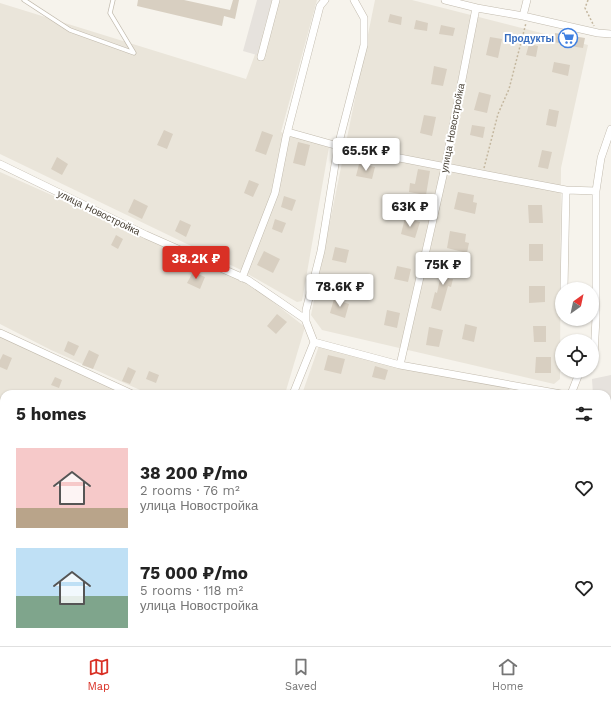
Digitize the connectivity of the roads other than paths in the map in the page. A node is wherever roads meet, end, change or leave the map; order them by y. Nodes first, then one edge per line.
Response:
1 (24, 0) edge
2 (113, 0) edge
3 (276, 0) edge
4 (325, 0) edge
5 (354, 0) edge
6 (444, 0) edge
7 (526, 0) edge
8 (474, 5) edge
9 (525, 16) junction
10 (611, 34) edge
11 (261, 57) dead end
12 (611, 129) edge
13 (288, 132) junction
14 (338, 146) junction
15 (0, 164) edge
16 (445, 167) junction
17 (566, 190) junction
18 (596, 191) junction
19 (242, 278) junction
20 (564, 282) edge
21 (595, 282) edge
22 (306, 321) junction
23 (0, 333) edge
24 (314, 342) junction
25 (400, 365) junction
26 (577, 378) edge
27 (123, 390) edge
28 (295, 390) edge
29 (539, 390) edge
30 (573, 390) edge

1 - 2 lane
3 - 11 street
4 - 13 street
5 - 14 street, улица Новостройка
6 - 8 street
7 - 9 street
8 - 9 street
8 - 16 street, улица Новостройка
9 - 10 street
12 - 18 street
13 - 14 street
13 - 19 street
14 - 16 street
14 - 22 street, улица Новостройка
15 - 19 street, улица Новостройка
16 - 17 street
16 - 25 street, улица Новостройка
17 - 18 street
17 - 20 street
18 - 21 street
19 - 22 street, улица Новостройка
22 - 24 street, улица Новостройка
23 - 27 street
24 - 25 street
24 - 28 street
25 - 29 street
26 - 30 street

